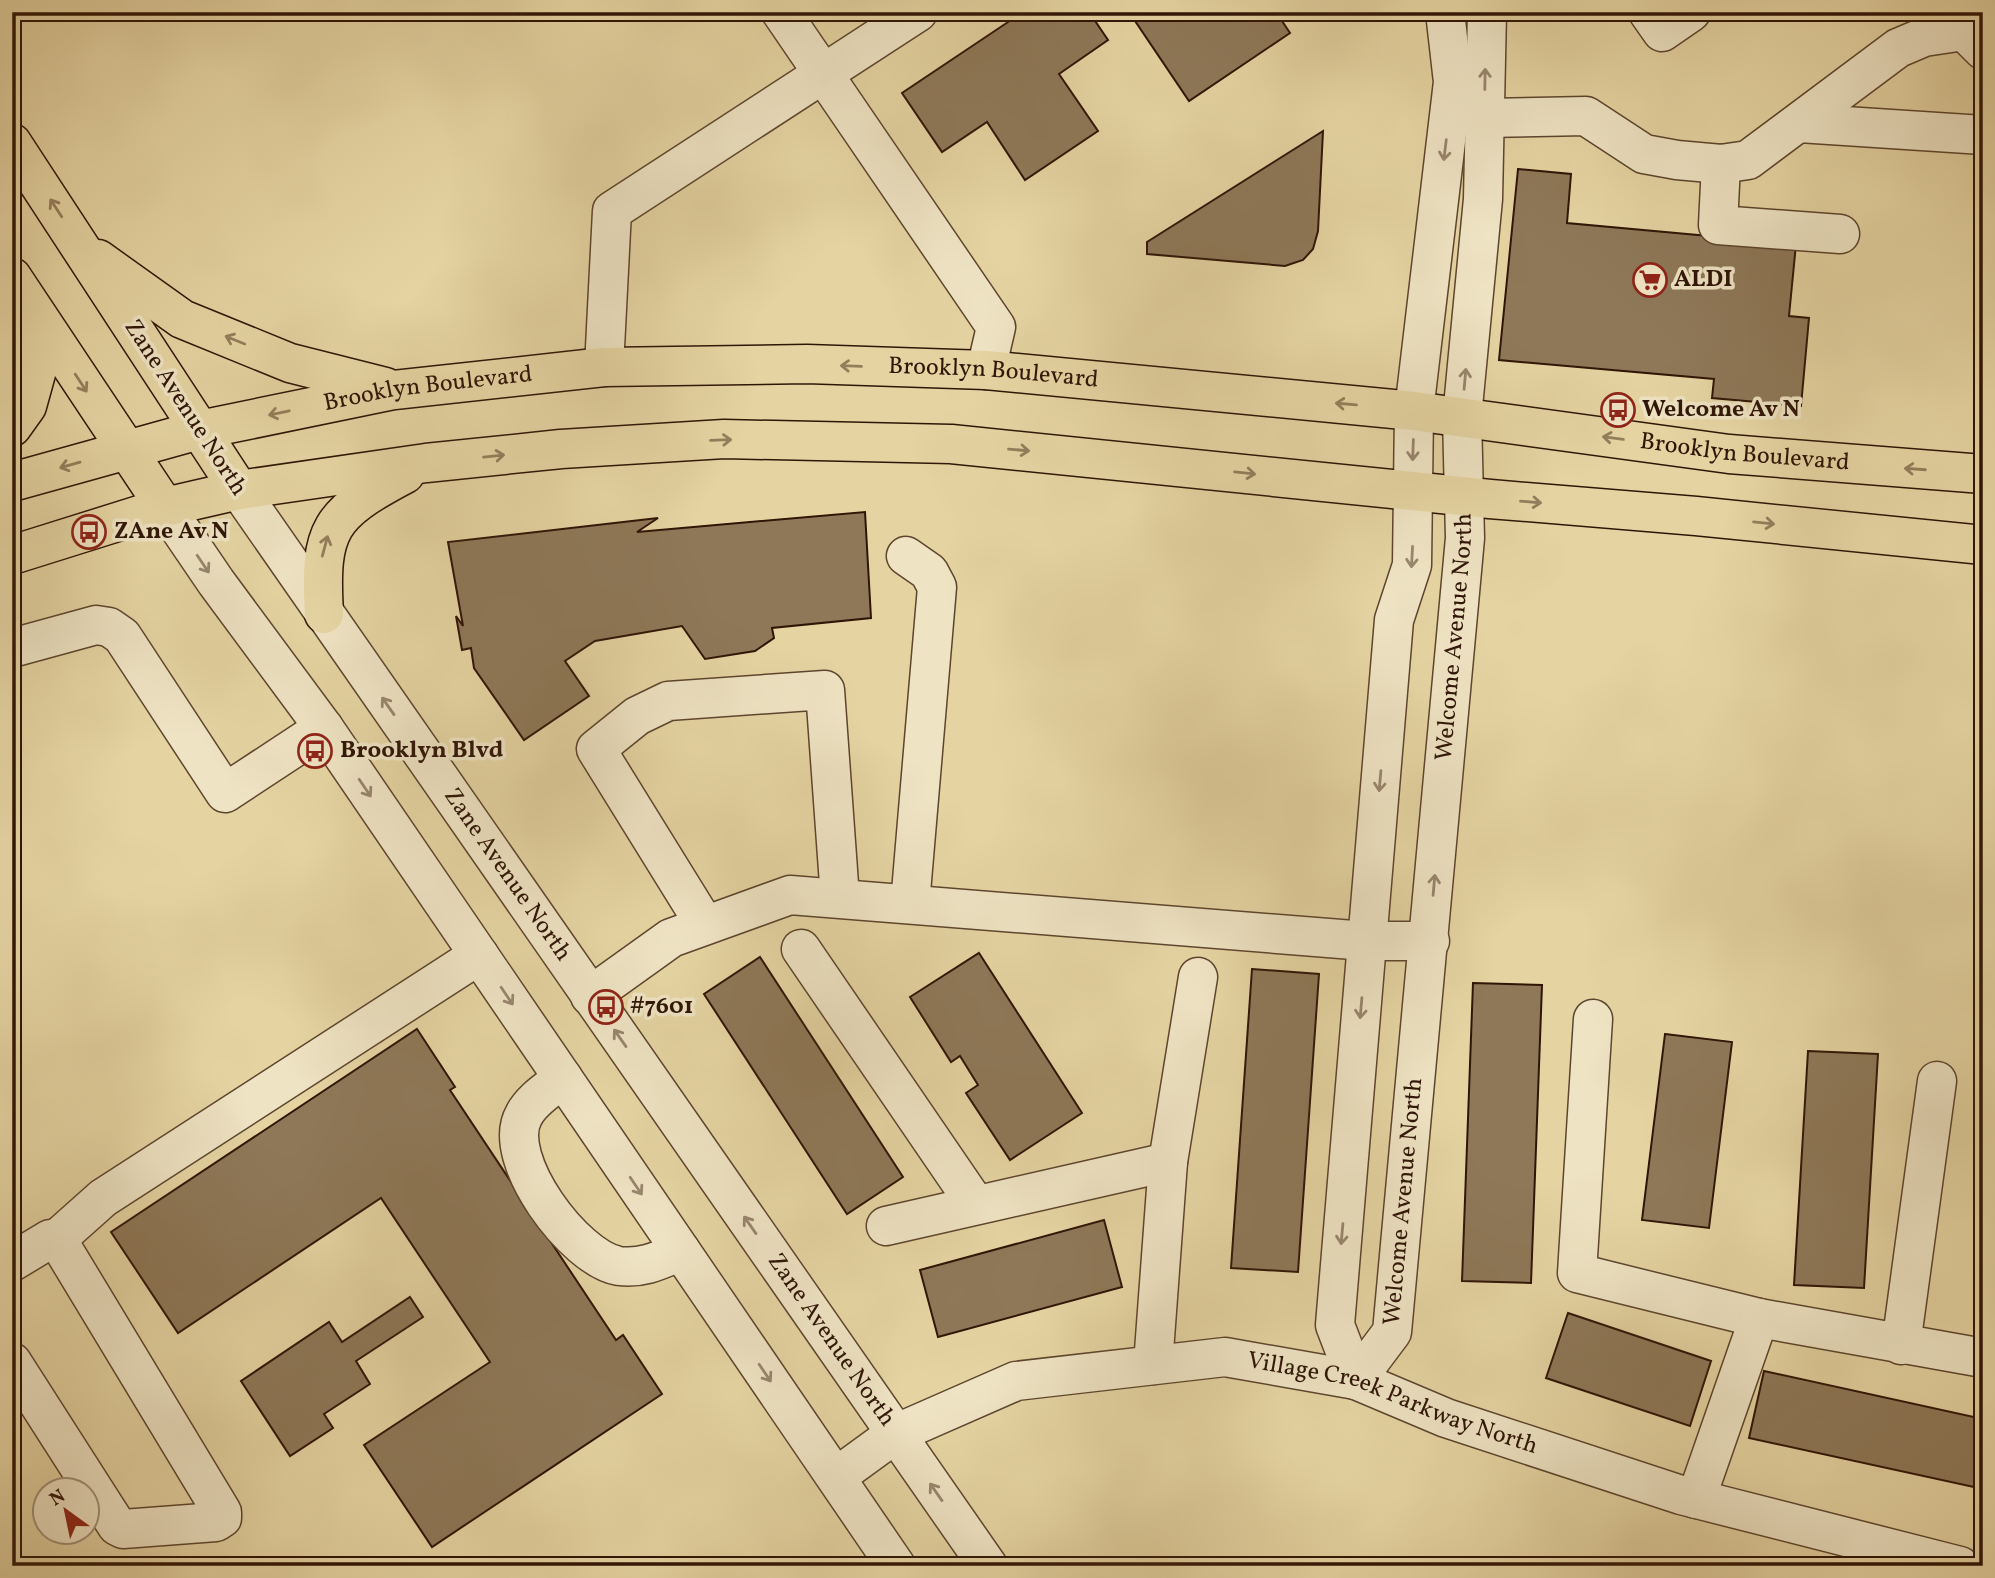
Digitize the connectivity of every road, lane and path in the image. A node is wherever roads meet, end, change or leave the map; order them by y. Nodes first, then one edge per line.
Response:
1 (781, 12) edge
2 (918, 12) edge
3 (1446, 12) edge
4 (1487, 12) edge
5 (1648, 12) edge
6 (1691, 12) edge
7 (1983, 50) edge
8 (823, 74) junction
9 (1485, 118) junction
10 (1799, 123) junction
11 (1983, 135) edge
12 (12, 143) edge
13 (1721, 164) junction
14 (1840, 234) dead end
15 (82, 248) junction
16 (15, 281) edge
17 (604, 367) junction
18 (986, 370) junction
19 (394, 390) junction
20 (1414, 411) junction
21 (1462, 417) junction
22 (12, 427) edge
23 (199, 430) junction
24 (128, 450) junction
25 (426, 463) junction
26 (1983, 474) edge
27 (12, 482) edge
28 (1412, 489) junction
29 (239, 490) junction
30 (1464, 496) junction
31 (165, 507) junction
32 (1983, 545) edge
33 (12, 555) edge
34 (906, 556) dead end
35 (324, 614) junction
36 (12, 648) edge
37 (324, 729) junction
38 (840, 898) junction
39 (910, 904) junction
40 (705, 925) junction
41 (1366, 941) junction
42 (1430, 941) junction
43 (801, 949) dead end
44 (479, 955) junction
45 (1198, 977) dead end
46 (590, 996) junction
47 (1593, 1019) dead end
48 (563, 1078) junction
49 (1937, 1081) dead end
50 (1168, 1162) junction
51 (976, 1205) junction
52 (886, 1226) dead end
53 (57, 1239) junction
54 (681, 1251) junction
55 (12, 1262) edge
56 (1759, 1318) junction
57 (1901, 1345) junction
58 (1983, 1358) edge
59 (12, 1362) edge
60 (1153, 1365) junction
61 (1356, 1380) junction
62 (895, 1434) junction
63 (836, 1478) junction
64 (1696, 1499) junction
65 (981, 1557) edge
66 (896, 1566) edge
67 (1960, 1566) edge

1 - 8 street
2 - 8 street
3 -> 20 street, Welcome Avenue North
9 -> 4 street, Welcome Avenue North
5 - 6 street
7 - 10 street
8 - 17 street
8 - 18 street
9 - 13 street
21 -> 9 street, Welcome Avenue North
10 - 11 street
10 - 13 street
15 -> 12 main road, Zane Avenue North
13 - 14 street
19 -> 15 main road
15 - 23 main road, Zane Avenue North
16 - 22 main road
16 -> 24 main road
18 -> 17 main road, Brooklyn Boulevard
17 - 19 main road, Brooklyn Boulevard
20 -> 18 main road, Brooklyn Boulevard
19 -> 23 main road, Brooklyn Boulevard
20 - 21 main road, Brooklyn Boulevard
20 -> 28 street, Welcome Avenue North
26 -> 21 main road, Brooklyn Boulevard
21 - 30 street, Welcome Avenue North
23 - 24 main road, Brooklyn Boulevard
23 - 29 main road, Zane Avenue North
24 -> 27 main road, Brooklyn Boulevard
24 - 31 main road
25 -> 28 main road
25 - 29 main road
35 -> 25 main road
28 - 30 main road
28 -> 41 street, Welcome Avenue North
29 - 31 main road
29 - 35 street, Zane Avenue North
30 -> 32 main road
42 -> 30 street, Welcome Avenue North
31 - 33 main road
31 -> 37 street
34 - 39 street
46 -> 35 street, Zane Avenue North
36 - 37 street
37 -> 44 street
38 - 39 street
38 - 40 street
38 - 40 street
39 - 41 street
40 - 46 street
41 - 42 street
41 -> 61 street, Welcome Avenue North
42 - 61 street, Welcome Avenue North
43 - 51 street
44 -> 48 street
44 - 53 street
45 - 50 street
62 -> 46 street, Zane Avenue North
47 - 56 street
48 -> 54 street
48 - 54 street
49 - 57 street
50 - 51 street
50 - 60 street
51 - 52 street
53 - 55 street
53 - 59 street
54 -> 63 street
56 - 57 street
56 - 64 street
57 - 58 street
60 - 61 street, Village Creek Parkway North
60 - 62 street, Village Creek Parkway North
61 - 64 street, Village Creek Parkway North
62 - 63 street, Village Creek Parkway North
65 -> 62 street, Zane Avenue North
63 - 66 street
64 - 67 street, Village Creek Parkway North

